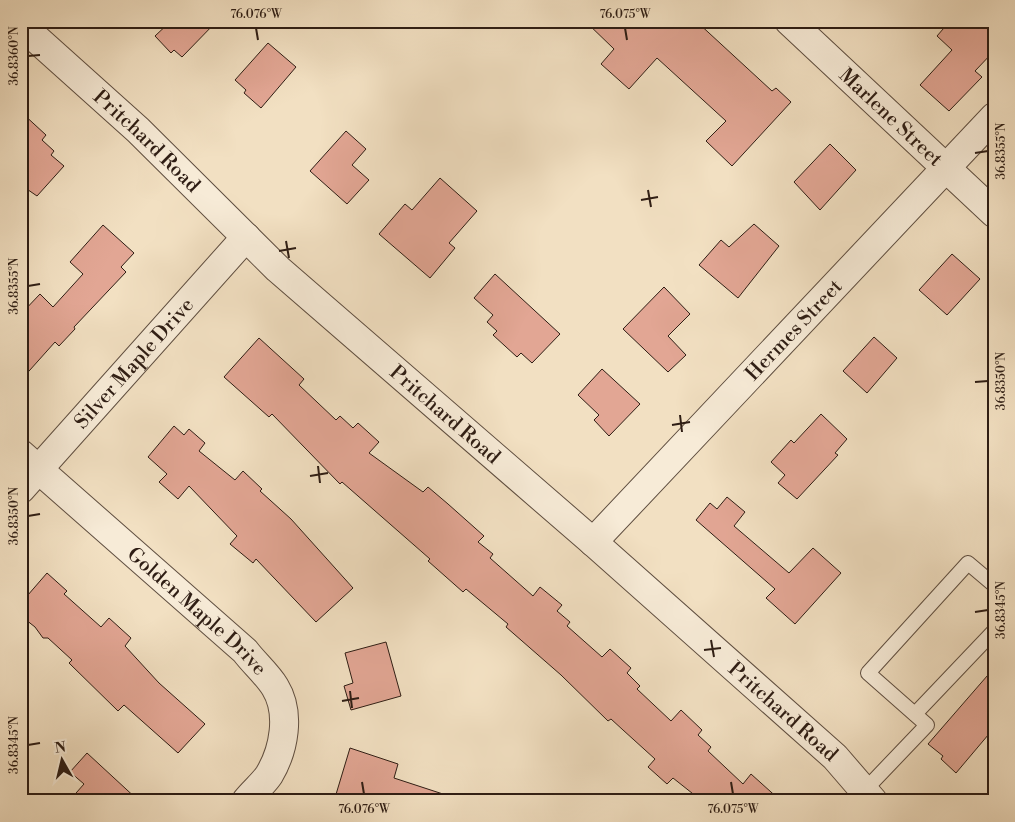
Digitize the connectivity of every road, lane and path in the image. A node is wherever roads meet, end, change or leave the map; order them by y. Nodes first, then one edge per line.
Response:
1 (789, 21) edge
2 (21, 25) edge
3 (994, 117) edge
4 (946, 168) junction
5 (994, 213) edge
6 (246, 237) junction
7 (27, 471) edge
8 (593, 542) junction
9 (994, 585) edge
10 (994, 631) edge
11 (915, 714) junction
12 (868, 796) edge
13 (246, 801) edge

1 - 4 street, Marlene Street
2 - 6 street, Pritchard Road
3 - 4 street, Hermes Street
4 - 5 street, Marlene Street
4 - 8 street, Hermes Street
6 - 7 street, Silver Maple Drive
6 - 8 street, Pritchard Road
7 - 13 street, Golden Maple Drive
8 - 12 street, Pritchard Road
9 - 11 lane
10 - 11 lane
11 - 12 lane

